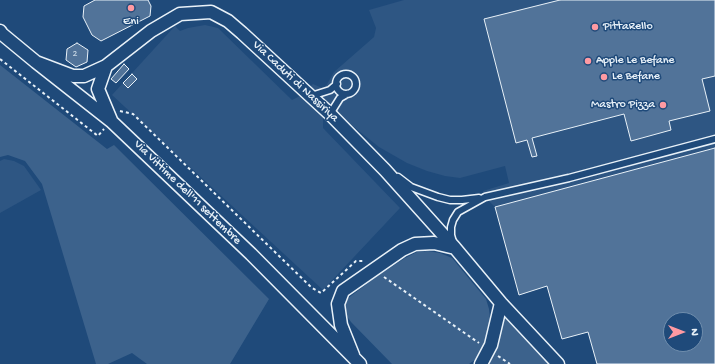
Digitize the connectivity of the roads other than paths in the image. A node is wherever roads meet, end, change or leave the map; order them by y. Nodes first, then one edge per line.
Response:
1 (1, 33) edge
2 (36, 62) junction
3 (106, 66) junction
4 (337, 84) junction
5 (347, 94) junction
6 (310, 96) junction
7 (330, 114) junction
8 (111, 121) junction
9 (715, 139) edge
10 (385, 170) junction
11 (485, 197) junction
12 (455, 248) junction
13 (501, 303) junction
14 (358, 362) edge
15 (481, 364) edge
16 (558, 364) edge

1 - 2 street, Via Vittime dell'11 settembre
2 - 3 street, Via Caduti di Nassiriya
2 - 8 street, Via Vittime dell'11 settembre
3 - 6 street, Via Caduti di Nassiriya
3 - 8 street
4 - 5 lane
4 - 5 lane
4 - 6 lane
5 - 7 lane
6 - 7 street, Via Caduti di Nassiriya
7 - 10 street, Via Caduti di Nassiriya
8 - 14 street, Via Vittime dell'11 settembre
9 - 11 lane
10 - 11 lane
10 - 12 street, Via Caduti di Nassiriya
11 - 12 lane
12 - 13 street, Via Caduti di Nassiriya
12 - 14 street
13 - 15 street
13 - 16 street, Via Caduti di Nassiriya

